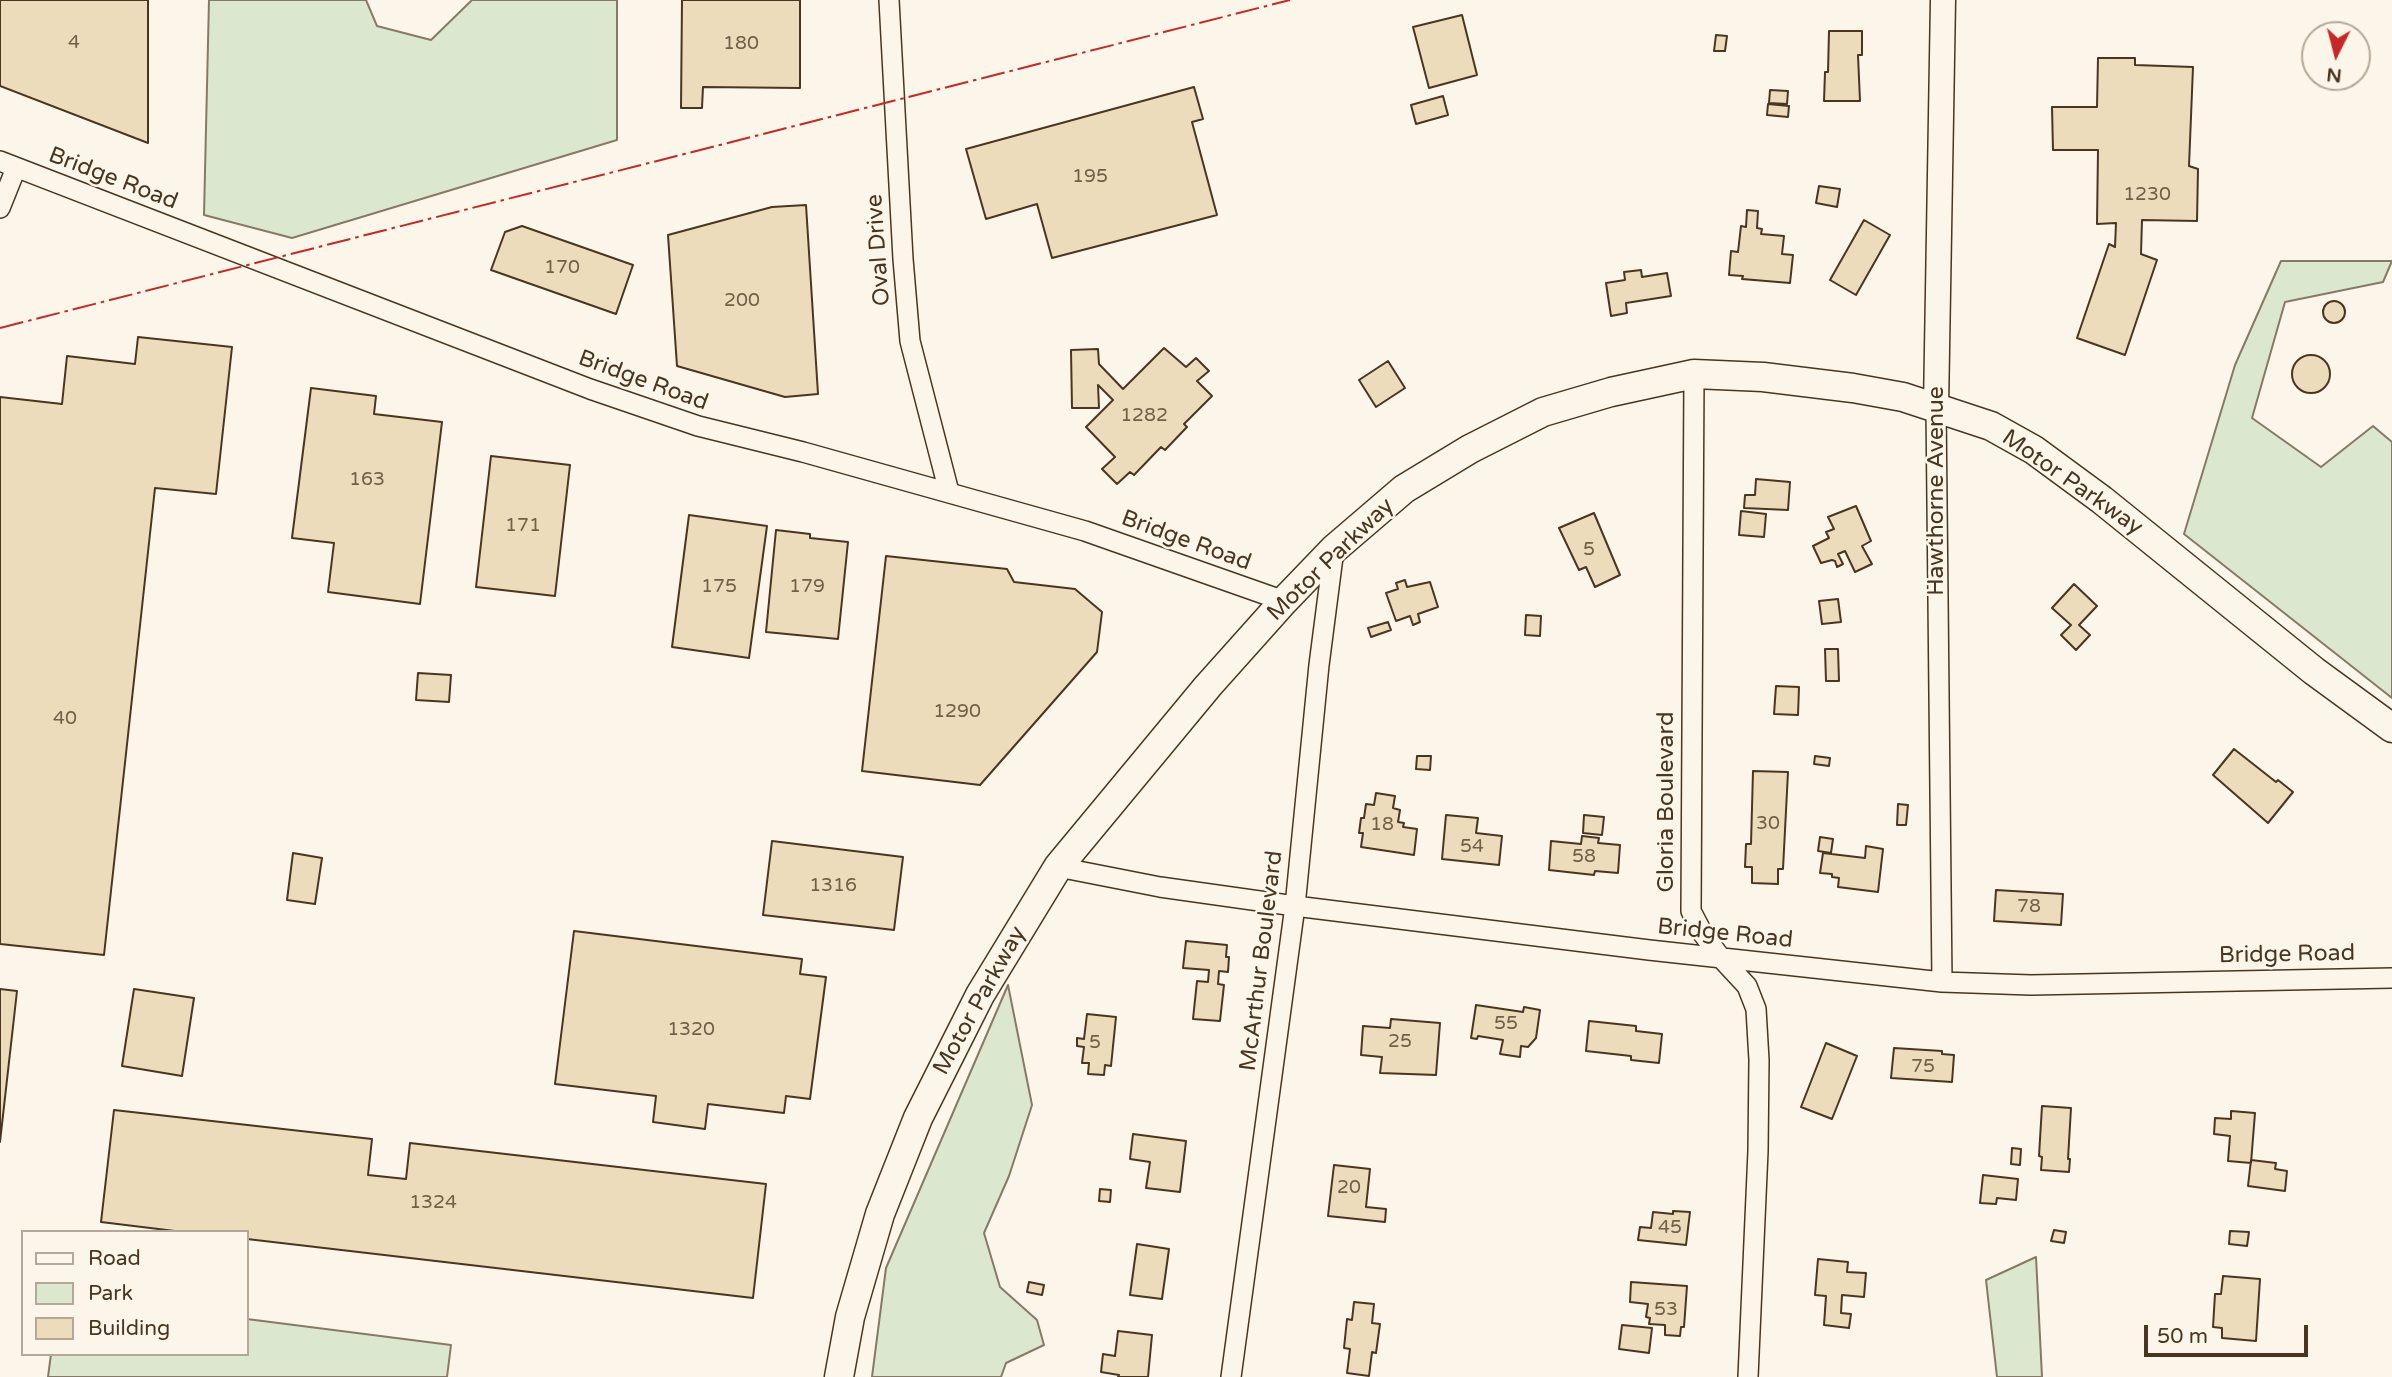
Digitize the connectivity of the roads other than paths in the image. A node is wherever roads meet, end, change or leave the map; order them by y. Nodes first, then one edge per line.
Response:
1 (890, 0) edge
2 (1943, 0) edge
3 (8, 164) edge
4 (0, 208) edge
5 (1694, 374) junction
6 (1936, 407) junction
7 (949, 492) junction
8 (1334, 550) junction
9 (1283, 601) junction
10 (2392, 728) edge
11 (1058, 867) junction
12 (1296, 906) junction
13 (1721, 958) junction
14 (2392, 978) edge
15 (1942, 982) junction
16 (839, 1377) edge
17 (1231, 1377) edge
18 (1748, 1377) edge

1 - 7 street, Oval Drive
2 - 6 street, Hawthorne Avenue
3 - 4 street
3 - 7 street, Bridge Road
5 - 6 main road, Motor Parkway
5 - 8 main road, Motor Parkway
5 - 13 street, Gloria Boulevard
6 - 10 main road, Motor Parkway
6 - 15 street, Hawthorne Avenue
7 - 9 street, Bridge Road
8 - 9 main road, Motor Parkway
8 - 12 street, McArthur Boulevard
9 - 11 main road, Motor Parkway
11 - 12 street, Bridge Road
11 - 16 main road, Motor Parkway
12 - 13 street, Bridge Road
12 - 17 street, McArthur Boulevard
13 - 15 street, Bridge Road
13 - 18 street, Gloria Boulevard
14 - 15 street, Bridge Road

